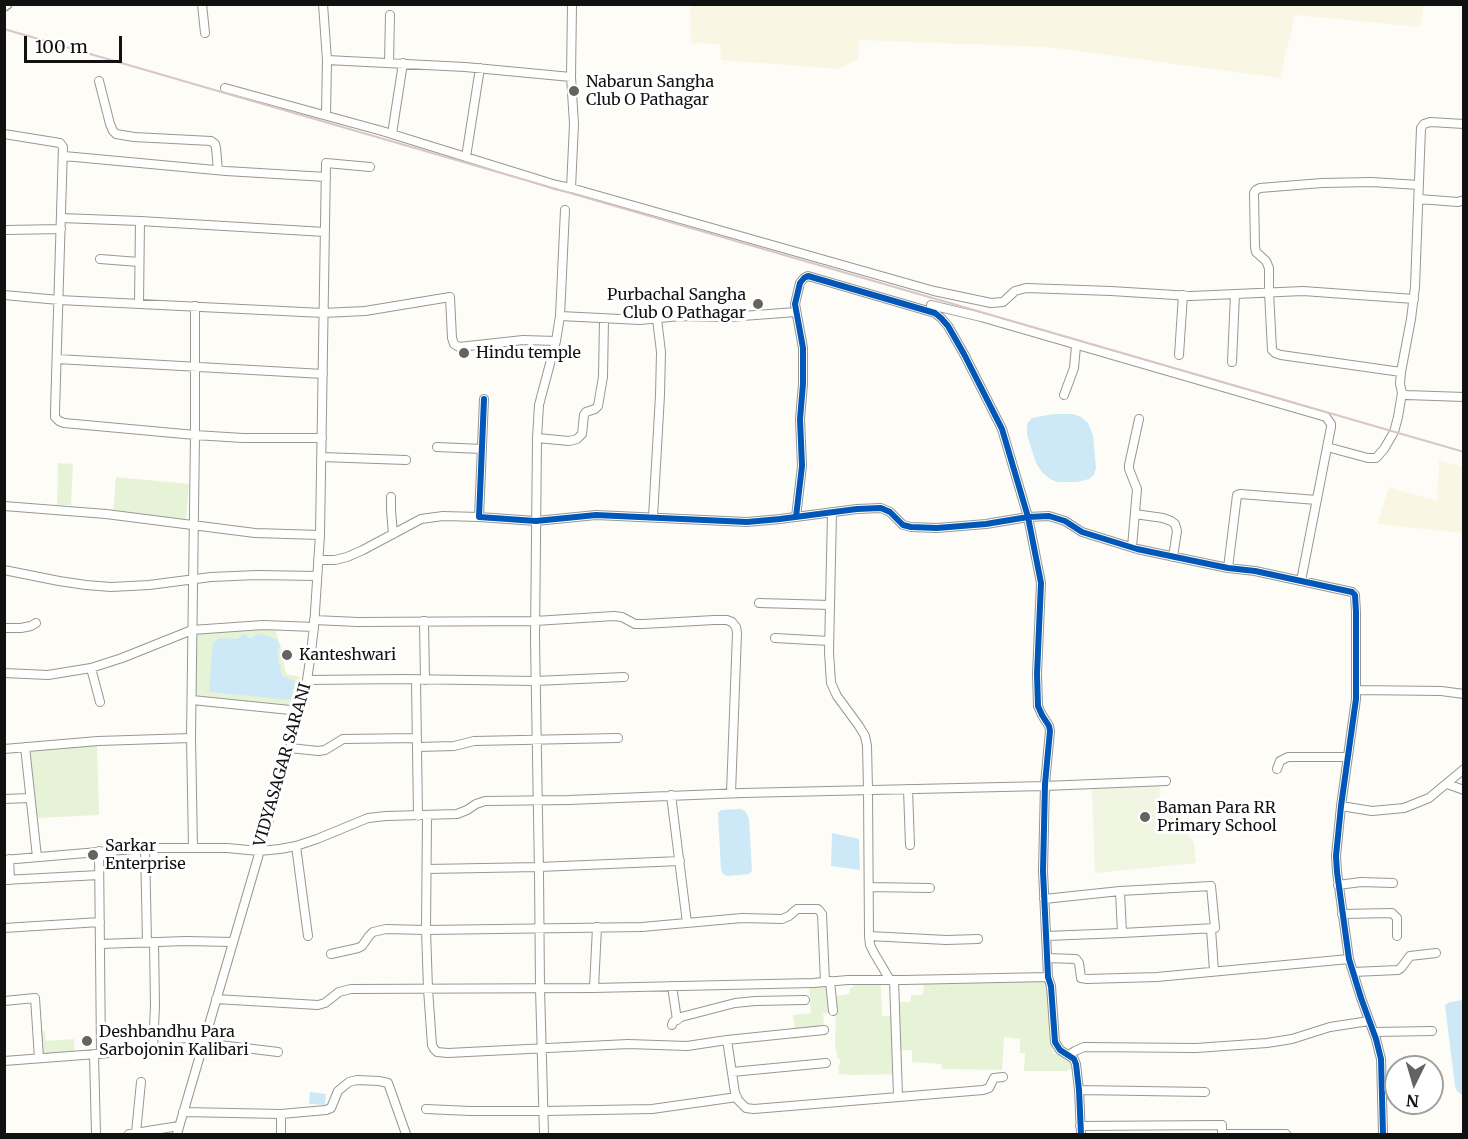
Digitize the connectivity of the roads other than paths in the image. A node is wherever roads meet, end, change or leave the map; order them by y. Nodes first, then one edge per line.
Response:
1 (202, 4) edge
2 (323, 4) edge
3 (572, 4) edge
4 (390, 15) dead end
5 (204, 33) dead end
6 (327, 60) junction
7 (389, 63) junction
8 (403, 63) junction
9 (480, 68) junction
10 (571, 77) junction
11 (99, 81) dead end
12 (225, 87) dead end
13 (326, 116) junction
14 (1464, 124) edge
15 (4, 134) edge
16 (392, 134) junction
17 (64, 156) junction
18 (466, 157) junction
19 (370, 167) dead end
20 (218, 170) junction
21 (326, 177) junction
22 (1419, 185) junction
23 (572, 188) junction
24 (1419, 199) junction
25 (1464, 200) edge
26 (565, 210) dead end
27 (61, 218) junction
28 (140, 221) junction
29 (61, 229) junction
30 (6, 230) dead end
31 (325, 232) junction
32 (100, 259) dead end
33 (140, 262) junction
34 (934, 291) junction
35 (1269, 292) junction
36 (1235, 294) junction
37 (4, 295) edge
38 (1183, 295) junction
39 (1414, 299) junction
40 (59, 300) junction
41 (138, 304) junction
42 (195, 306) junction
43 (931, 308) junction
44 (796, 312) junction
45 (323, 313) junction
46 (560, 316) junction
47 (604, 319) junction
48 (657, 319) junction
49 (556, 341) junction
50 (1076, 346) junction
51 (1179, 356) dead end
52 (57, 359) junction
53 (1232, 362) dead end
54 (194, 368) junction
55 (1401, 372) junction
56 (323, 374) junction
57 (1402, 393) junction
58 (1064, 394) dead end
59 (1464, 397) edge
60 (484, 399) dead end
61 (1139, 419) dead end
62 (195, 435) junction
63 (321, 438) junction
64 (537, 438) junction
65 (437, 447) dead end
66 (1327, 447) junction
67 (482, 449) junction
68 (321, 457) junction
69 (405, 460) dead end
70 (391, 497) dead end
71 (1317, 500) junction
72 (4, 506) edge
73 (832, 512) junction
74 (1135, 514) junction
75 (796, 517) junction
76 (479, 518) junction
77 (653, 518) junction
78 (1028, 518) junction
79 (536, 521) junction
80 (193, 524) junction
81 (393, 534) junction
82 (320, 535) junction
83 (1132, 547) junction
84 (1173, 557) junction
85 (318, 560) junction
86 (1228, 568) junction
87 (4, 570) edge
88 (318, 576) junction
89 (193, 579) junction
90 (1301, 581) junction
91 (759, 603) dead end
92 (830, 605) junction
93 (424, 621) junction
94 (535, 621) junction
95 (36, 623) dead end
96 (314, 623) junction
97 (4, 628) edge
98 (192, 630) junction
99 (775, 638) dead end
100 (829, 641) junction
101 (91, 668) junction
102 (4, 673) edge
103 (624, 677) dead end
104 (421, 680) junction
105 (535, 681) junction
106 (306, 682) junction
107 (1357, 690) junction
108 (1464, 693) edge
109 (192, 700) junction
110 (100, 702) dead end
111 (300, 711) junction
112 (191, 738) junction
113 (618, 738) dead end
114 (536, 739) junction
115 (417, 742) junction
116 (25, 747) junction
117 (4, 748) edge
118 (290, 748) junction
119 (1348, 757) junction
120 (1277, 769) dead end
121 (1464, 769) edge
122 (1166, 781) dead end
123 (1447, 784) junction
124 (1045, 786) junction
125 (868, 789) junction
126 (908, 789) junction
127 (1464, 790) edge
128 (731, 793) junction
129 (671, 795) junction
130 (30, 798) junction
131 (4, 800) edge
132 (538, 800) junction
133 (1341, 807) junction
134 (423, 816) junction
135 (910, 844) dead end
136 (296, 846) junction
137 (145, 848) junction
138 (194, 848) junction
139 (99, 851) junction
140 (259, 851) junction
141 (37, 857) junction
142 (7, 860) edge
143 (680, 861) junction
144 (539, 867) junction
145 (427, 869) junction
146 (99, 875) junction
147 (7, 880) edge
148 (1393, 883) dead end
149 (1338, 885) junction
150 (869, 887) junction
151 (930, 888) dead end
152 (1120, 891) junction
153 (1044, 899) junction
154 (1342, 914) junction
155 (100, 922) junction
156 (687, 923) junction
157 (540, 927) junction
158 (597, 927) junction
159 (4, 928) edge
160 (1211, 929) junction
161 (426, 930) junction
162 (1122, 933) junction
163 (308, 936) dead end
164 (869, 936) junction
165 (1046, 936) junction
166 (1397, 936) dead end
167 (978, 939) dead end
168 (151, 942) junction
169 (232, 942) junction
170 (100, 944) junction
171 (1436, 953) dead end
172 (331, 954) dead end
173 (1047, 958) junction
174 (1349, 958) junction
175 (1214, 971) junction
176 (1353, 972) junction
177 (1048, 976) junction
178 (892, 980) junction
179 (828, 982) junction
180 (672, 986) junction
181 (540, 988) junction
182 (594, 988) junction
183 (428, 989) junction
184 (216, 999) junction
185 (805, 1000) dead end
186 (4, 1001) edge
187 (833, 1011) dead end
188 (1369, 1020) junction
189 (824, 1030) dead end
190 (1432, 1031) dead end
191 (1374, 1032) junction
192 (727, 1040) junction
193 (203, 1045) junction
194 (542, 1048) junction
195 (153, 1049) junction
196 (278, 1052) dead end
197 (97, 1054) junction
198 (1069, 1055) junction
199 (39, 1058) junction
200 (4, 1061) edge
201 (826, 1063) dead end
202 (732, 1072) junction
203 (1003, 1077) dead end
204 (141, 1082) dead end
205 (1383, 1084) joint
206 (1079, 1090) junction
207 (1205, 1092) dead end
208 (898, 1096) junction
209 (737, 1098) junction
210 (426, 1108) dead end
211 (544, 1111) junction
212 (183, 1112) junction
213 (280, 1114) junction
214 (178, 1130) edge
215 (1081, 1130) edge
216 (96, 1134) edge
217 (133, 1134) edge
218 (281, 1134) edge
219 (406, 1134) edge
220 (544, 1134) edge
221 (1222, 1134) edge
222 (1286, 1134) edge
223 (1383, 1134) edge

1 - 5 street
2 - 6 street
3 - 10 street
4 - 7 street
6 - 7 street
6 - 13 street
7 - 8 street
8 - 9 street
8 - 16 street
9 - 10 street
9 - 18 street
10 - 23 street
11 - 20 street
12 - 13 street
13 - 16 street
14 - 22 street
15 - 17 street
16 - 18 street
17 - 20 street
17 - 27 street
18 - 23 street
19 - 21 street
20 - 21 street
21 - 31 street, VIDYASAGAR SARANI
22 - 24 street
22 - 35 street
23 - 34 street
24 - 25 street
24 - 39 street
26 - 46 street
27 - 28 street
27 - 29 street
28 - 31 street
28 - 33 street
29 - 30 street
29 - 40 street
31 - 45 street, VIDYASAGAR SARANI
32 - 33 street
33 - 41 street
34 - 38 street
34 - 43 street
35 - 36 street
35 - 39 street
35 - 55 street
36 - 38 street
36 - 53 street
37 - 40 street
38 - 51 street
39 - 55 street
40 - 41 street
40 - 52 street
41 - 42 street
42 - 45 street
42 - 54 street
43 - 44 street
43 - 50 street
43 - 78 street
44 - 48 street
44 - 75 street
45 - 49 street
45 - 56 street, VIDYASAGAR SARANI
46 - 47 street
46 - 49 street
47 - 48 street
47 - 64 street
48 - 77 street
49 - 64 street
50 - 58 street
50 - 66 street
52 - 54 street
52 - 62 street
54 - 56 street
54 - 62 street
55 - 57 street
56 - 63 street, VIDYASAGAR SARANI
57 - 59 street
57 - 66 street
60 - 67 street
61 - 74 street
62 - 63 street
62 - 80 street
63 - 68 street, VIDYASAGAR SARANI
64 - 79 street
65 - 67 street
66 - 71 street
67 - 76 street
68 - 69 street
68 - 82 street, VIDYASAGAR SARANI
70 - 81 street
71 - 86 street
71 - 90 street
72 - 80 street
73 - 75 street
73 - 78 street
73 - 92 street
74 - 83 street
74 - 84 street
75 - 77 street
76 - 79 street
76 - 81 street
77 - 79 street
78 - 83 street
78 - 124 street
79 - 94 street
80 - 82 street
80 - 89 street
81 - 85 street
82 - 85 street, VIDYASAGAR SARANI
83 - 84 street
84 - 86 street
85 - 88 street, VIDYASAGAR SARANI
86 - 90 street
87 - 89 street
88 - 89 street
88 - 96 street, VIDYASAGAR SARANI
89 - 98 street
90 - 107 street
91 - 92 street
92 - 100 street
93 - 94 street
93 - 96 street
93 - 104 street
94 - 105 street
94 - 128 street
95 - 97 street
96 - 98 street
96 - 106 street, VIDYASAGAR SARANI
98 - 101 street
98 - 109 street
99 - 100 street
100 - 125 street
101 - 102 street
101 - 110 street
103 - 105 street
104 - 105 street
104 - 106 street
104 - 115 street
105 - 114 street
106 - 111 street, VIDYASAGAR SARANI
107 - 108 street
107 - 119 street
109 - 111 street
109 - 112 street
111 - 118 street, VIDYASAGAR SARANI
112 - 116 street
112 - 138 street
113 - 114 street
114 - 115 street
114 - 132 street
115 - 118 street
115 - 134 street
116 - 117 street
116 - 130 street
118 - 140 street, VIDYASAGAR SARANI
119 - 120 street
119 - 133 street
121 - 123 street
122 - 124 street
123 - 127 street
123 - 133 street
124 - 126 street
124 - 153 street
125 - 126 street
125 - 128 street
125 - 150 street
126 - 135 street
128 - 129 street
129 - 132 street
129 - 143 street
130 - 131 street
130 - 141 street
132 - 134 street
132 - 144 street
133 - 149 street
134 - 136 street
134 - 145 street
136 - 140 street
136 - 163 street
137 - 138 street
137 - 139 street
137 - 168 street
138 - 140 street
139 - 141 street
139 - 146 street
140 - 169 street, VIDYASAGAR SARANI
141 - 142 street
142 - 147 street
143 - 144 street
143 - 156 street
144 - 145 street
144 - 157 street
145 - 161 street
146 - 147 street
146 - 155 street
148 - 149 street
149 - 154 street
150 - 151 street
150 - 164 street
152 - 153 street
152 - 160 street
152 - 162 street
153 - 165 street
154 - 166 street
154 - 174 street
155 - 159 street
155 - 170 street
156 - 158 street
156 - 179 street
157 - 158 street
157 - 161 street
157 - 181 street
158 - 182 street
160 - 162 street
160 - 175 street
161 - 172 street
161 - 183 street
162 - 165 street
164 - 167 street
164 - 178 street
165 - 173 street
168 - 169 street
168 - 170 street
168 - 195 street
169 - 184 street, VIDYASAGAR SARANI
170 - 197 street
171 - 176 street
173 - 175 street
173 - 177 street
174 - 175 street
174 - 176 street
176 - 188 street
177 - 178 street
177 - 198 street
178 - 179 street
178 - 208 street
179 - 180 street
179 - 187 street
180 - 182 street
180 - 185 street
181 - 182 street
181 - 183 street
181 - 194 street
183 - 184 street
183 - 194 street
184 - 193 street, VIDYASAGAR SARANI
186 - 199 street
188 - 191 street
188 - 198 street
189 - 192 street
190 - 191 street
191 - 205 street
192 - 194 street
192 - 202 street
193 - 195 street
193 - 196 street
193 - 212 street, VIDYASAGAR SARANI
194 - 211 street
195 - 197 street
197 - 199 street
197 - 216 street
198 - 206 street
199 - 200 street
201 - 202 street
202 - 209 street
203 - 208 street
204 - 217 street
205 - 223 street
206 - 207 street
206 - 215 street
208 - 209 street
209 - 211 street
210 - 211 street
211 - 220 street
212 - 213 street
212 - 214 street, VIDYASAGAR SARANI
213 - 218 street
213 - 219 street
214 - 217 street
215 - 221 street
221 - 222 street

